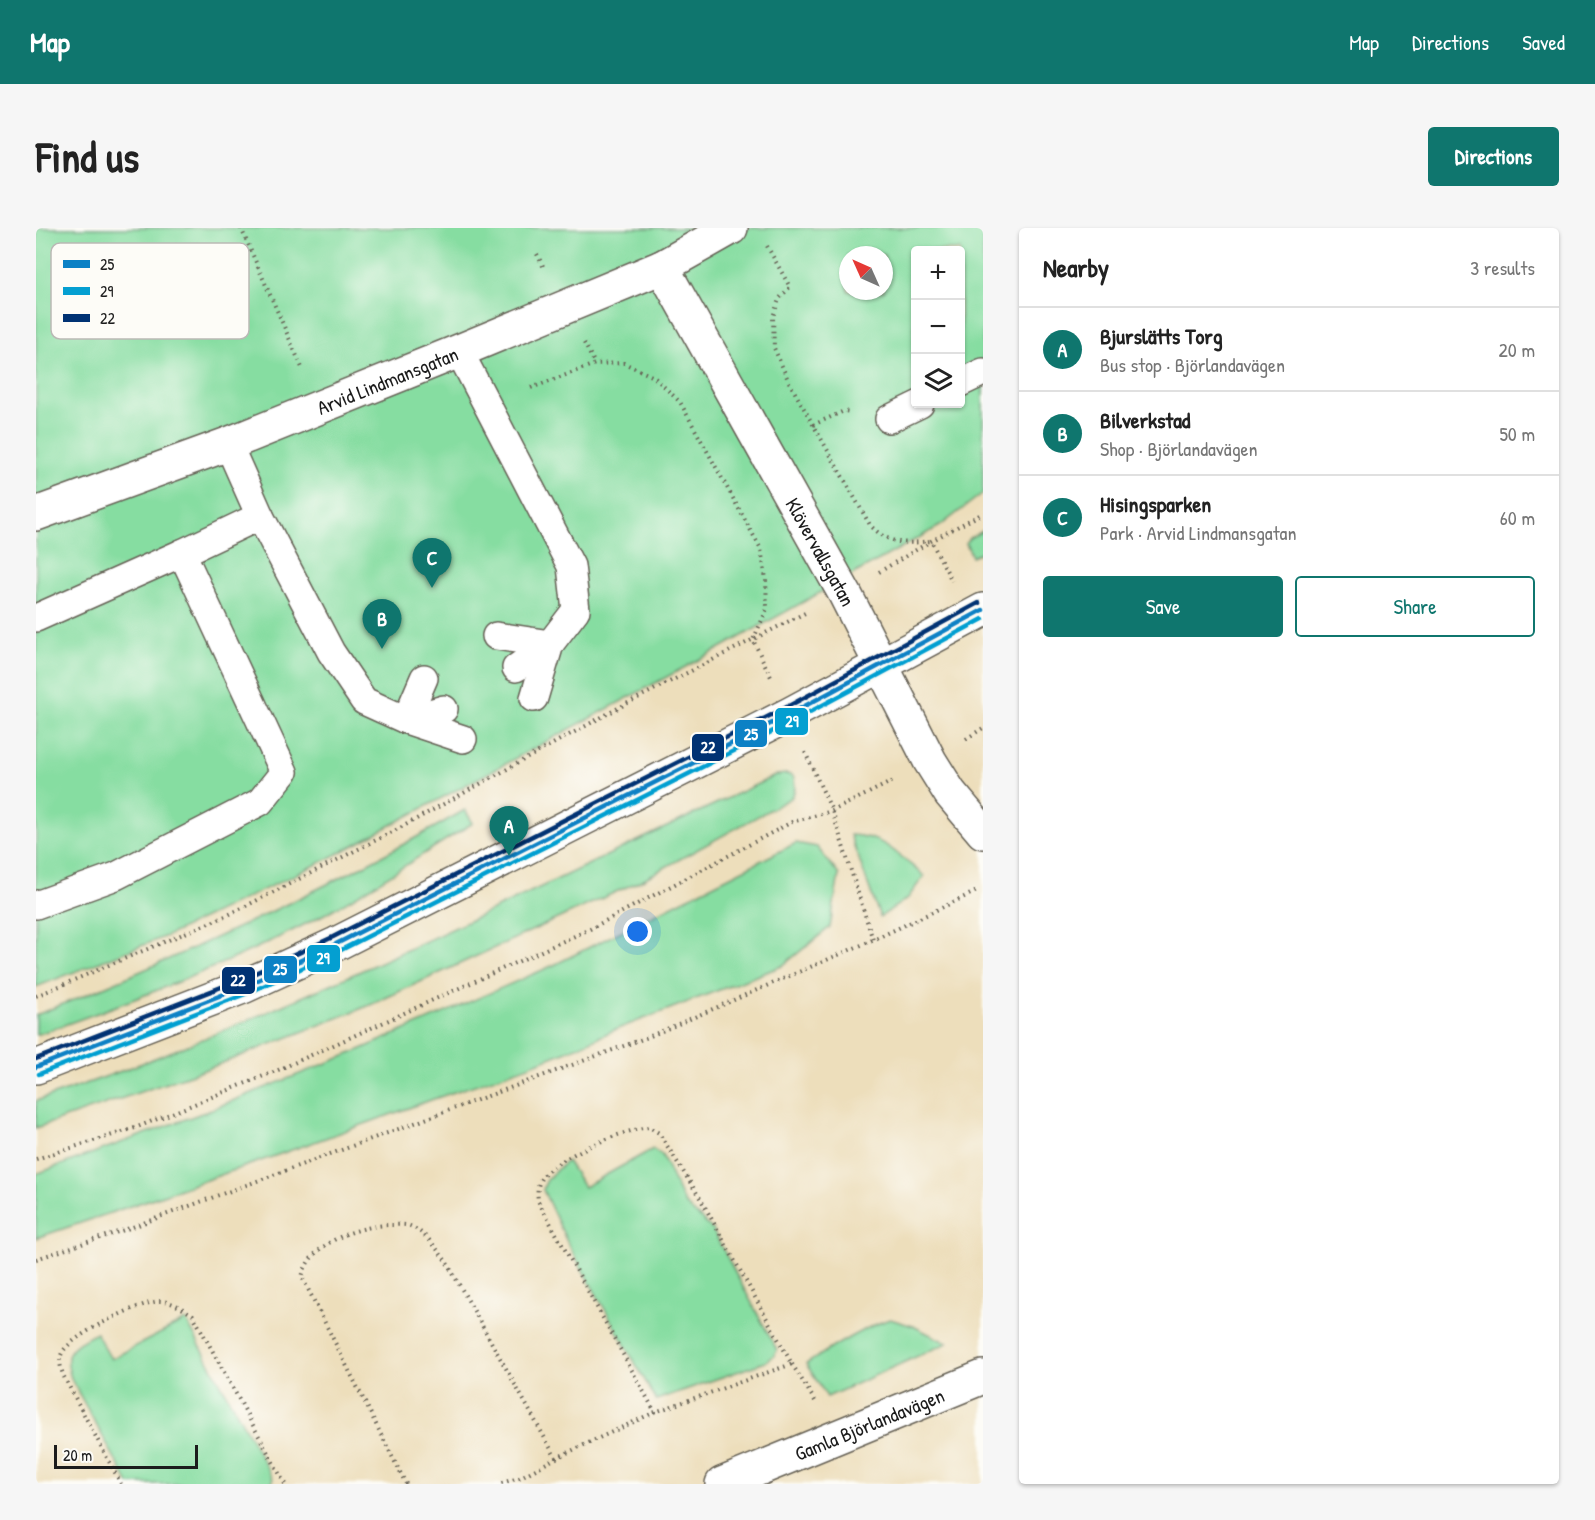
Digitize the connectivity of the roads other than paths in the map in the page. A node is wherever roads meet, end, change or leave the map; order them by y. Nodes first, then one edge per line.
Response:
1 (731, 228) edge
2 (662, 267) junction
3 (459, 351) junction
4 (983, 372) edge
5 (965, 381) edge
6 (912, 408) edge
7 (889, 419) dead end
8 (228, 444) junction
9 (36, 514) edge
10 (260, 516) junction
11 (182, 553) junction
12 (983, 610) edge
13 (36, 618) edge
14 (496, 636) dead end
15 (550, 644) junction
16 (881, 663) junction
17 (516, 668) dead end
18 (424, 678) dead end
19 (534, 698) dead end
20 (444, 709) dead end
21 (406, 720) junction
22 (463, 740) dead end
23 (983, 832) edge
24 (36, 905) edge
25 (36, 1067) edge
26 (983, 1377) edge
27 (722, 1484) edge

1 - 2 street, Arvid Lindmansgatan
2 - 3 street, Arvid Lindmansgatan
2 - 16 street, Klövervallsgatan
3 - 8 street, Arvid Lindmansgatan
3 - 15 lane
4 - 5 lane
6 - 7 lane
8 - 9 street, Arvid Lindmansgatan
8 - 10 lane
10 - 11 lane
10 - 21 lane
11 - 13 lane
11 - 24 lane
12 - 16 street
14 - 15 lane
15 - 17 lane
15 - 19 lane
16 - 23 street, Klövervallsgatan
16 - 25 street
18 - 21 lane
20 - 21 lane
21 - 22 lane
26 - 27 street, Gamla Björlandavägen

